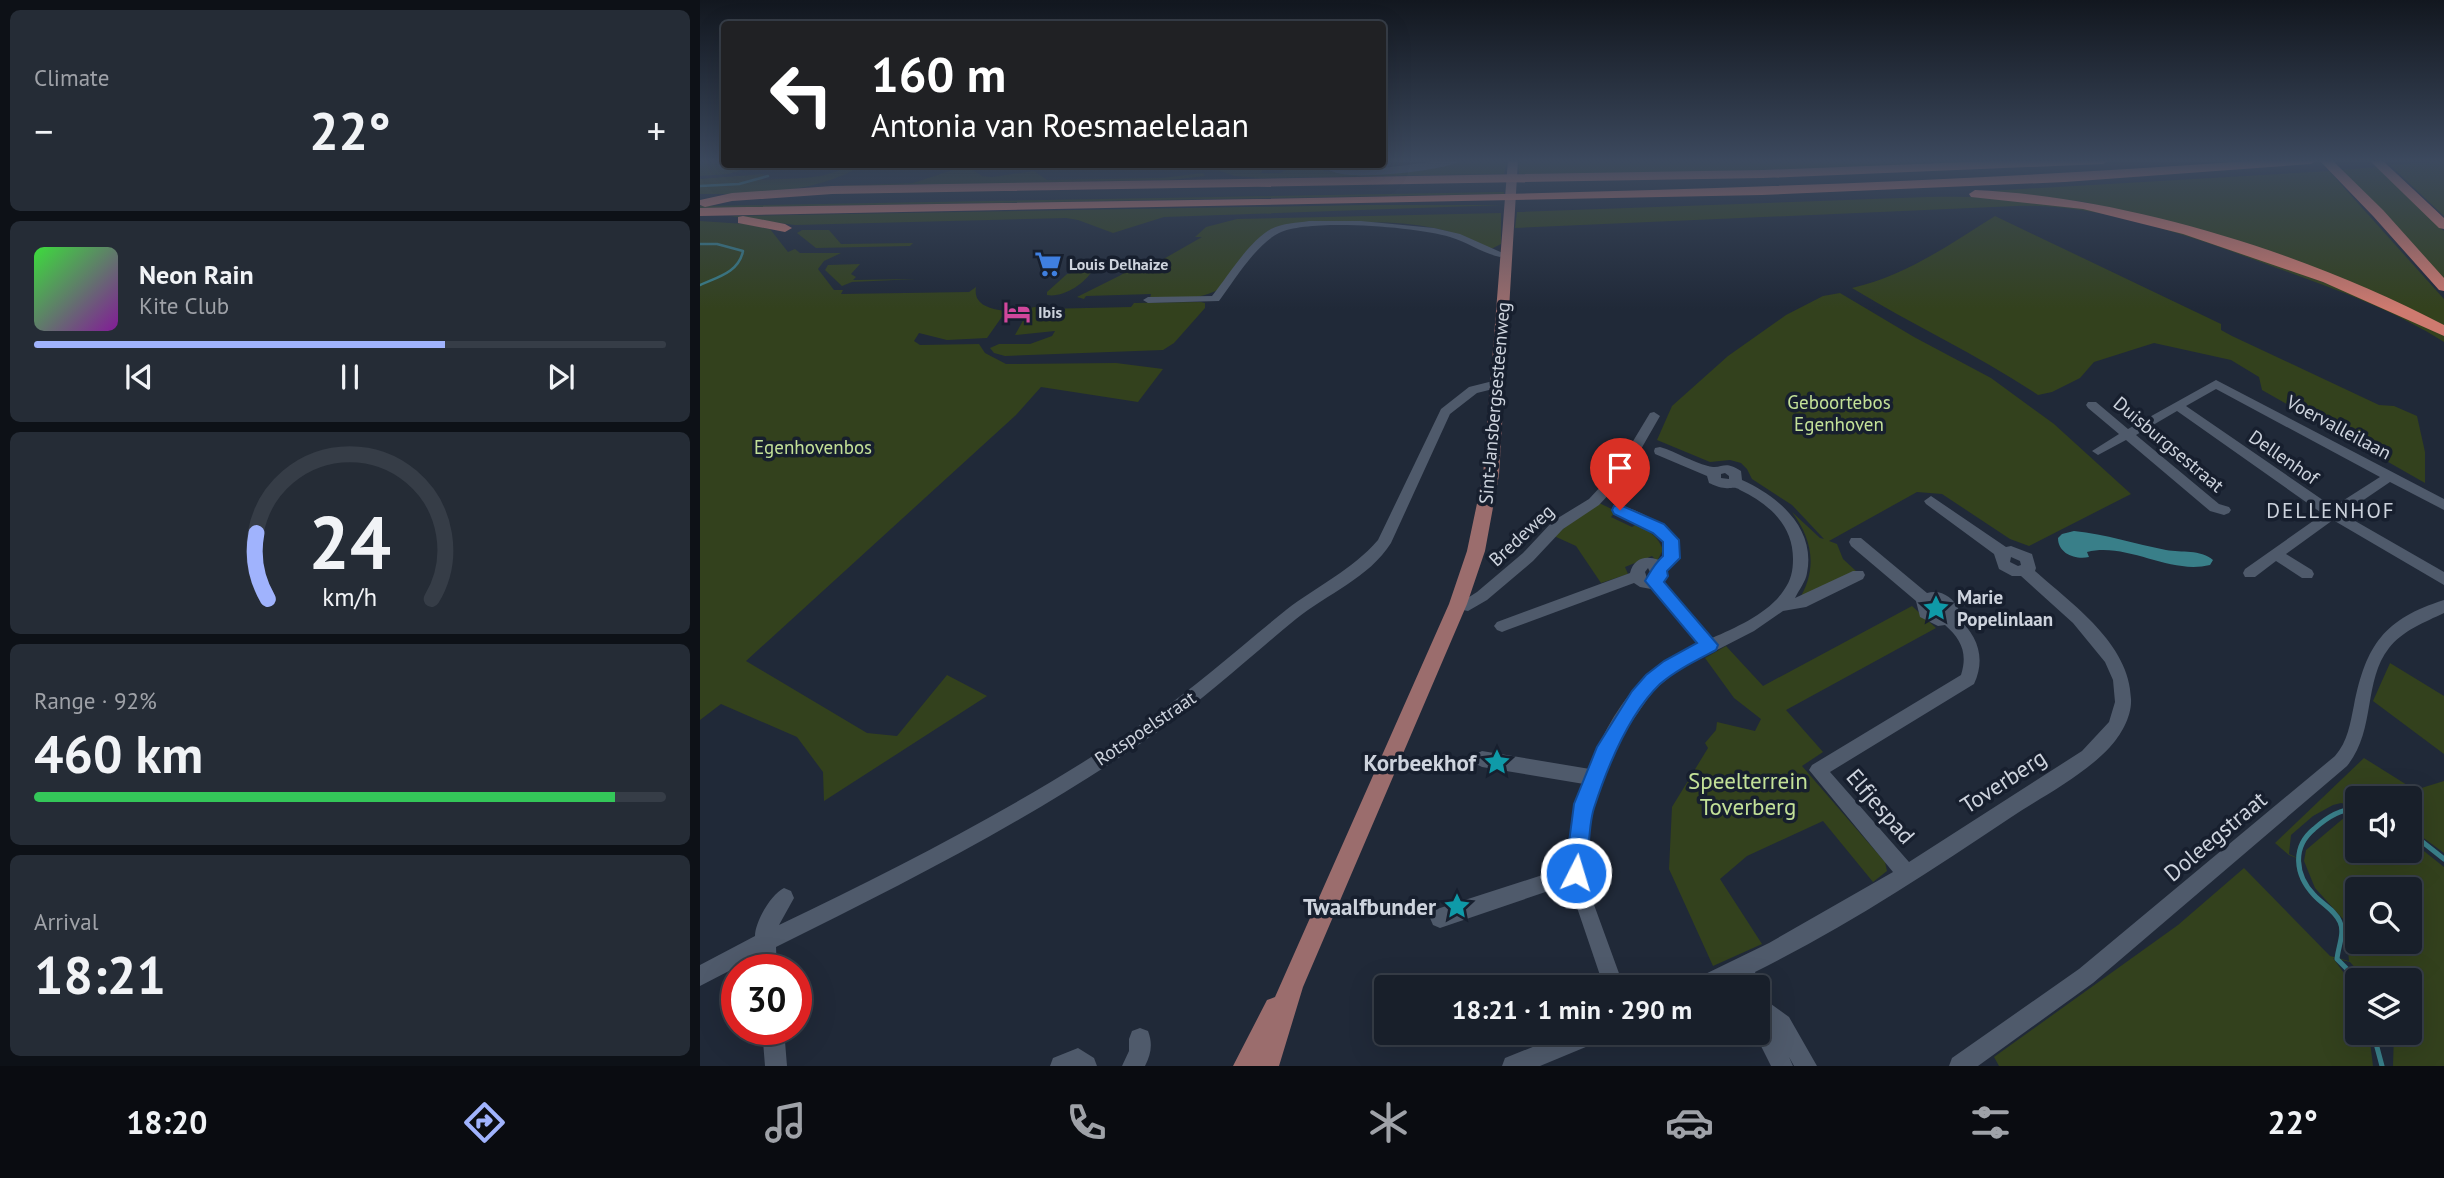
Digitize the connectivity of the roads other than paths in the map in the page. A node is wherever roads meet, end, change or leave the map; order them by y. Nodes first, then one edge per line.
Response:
1 (1509, 210) edge
2 (2112, 210) edge
3 (2375, 210) edge
4 (2428, 210) edge
5 (700, 218) edge
6 (2444, 225) edge
7 (785, 228) dead end
8 (1500, 254) dead end
9 (2444, 287) edge
10 (1148, 300) dead end
11 (2444, 331) edge
12 (1497, 384) junction
13 (2092, 405) dead end
14 (2177, 406) junction
15 (1654, 416) dead end
16 (2127, 434) junction
17 (1660, 451) dead end
18 (2098, 452) dead end
19 (2390, 476) junction
20 (1931, 501) dead end
21 (2444, 505) edge
22 (1620, 510) dead end
23 (2224, 510) dead end
24 (2334, 514) junction
25 (1856, 542) dead end
26 (2275, 554) junction
27 (2250, 573) dead end
28 (1656, 575) junction
29 (1858, 575) dead end
30 (2307, 575) dead end
31 (2444, 579) edge
32 (1458, 604) junction
33 (1783, 605) junction
34 (2444, 606) edge
35 (1502, 626) dead end
36 (1709, 645) junction
37 (1482, 759) dead end
38 (1594, 778) junction
39 (1576, 873) junction
40 (1907, 874) junction
41 (784, 898) dead end
42 (1440, 918) dead end
43 (765, 943) junction
44 (766, 954) edge
45 (1609, 975) edge
46 (1751, 975) edge
47 (700, 976) edge
48 (1291, 986) junction
49 (1770, 1013) edge
50 (1140, 1039) dead end
51 (1770, 1042) edge
52 (774, 1045) edge
53 (1566, 1045) edge
54 (776, 1066) edge
55 (1061, 1066) edge
56 (1086, 1066) edge
57 (1133, 1066) edge
58 (1247, 1066) edge
59 (1265, 1066) edge
60 (1513, 1066) edge
61 (1782, 1066) edge
62 (1806, 1066) edge
63 (1960, 1066) edge

1 - 12 main road, Sint-Jansbergsesteenweg
2 - 11 highway
3 - 9 highway
4 - 6 highway
5 - 7 highway
8 - 10 street
12 - 32 main road, Sint-Jansbergsesteenweg
12 - 43 street, Rotspoelstraat
13 - 16 street, Duisburgsestraat
14 - 16 street
14 - 19 street, Voervalleilaan
14 - 24 street, Dellenhof
15 - 32 street, Bredeweg
16 - 18 street
16 - 23 street, Duisburgsestraat
17 - 33 street
19 - 21 street, Voervalleilaan
19 - 24 street
20 - 40 street, Toverberg
22 - 28 street
24 - 26 street
24 - 31 street, Dellenhof
25 - 40 street, Elfjespad
26 - 27 street
26 - 30 street
28 - 35 street
28 - 36 street
29 - 33 street
32 - 48 main road, Sint-Jansbergsesteenweg
33 - 36 street
34 - 63 street, Doleegstraat
36 - 38 street
37 - 38 street
38 - 39 street
39 - 42 street
39 - 45 street
40 - 46 street, Toverberg
41 - 43 street
43 - 44 street
43 - 47 street, Rotspoelstraat
48 - 58 main road, Sint-Jansbergsesteenweg
48 - 59 main road, Sint-Jansbergsesteenweg
49 - 62 street
50 - 57 street
51 - 61 street
52 - 54 street
53 - 60 street
55 - 56 street

